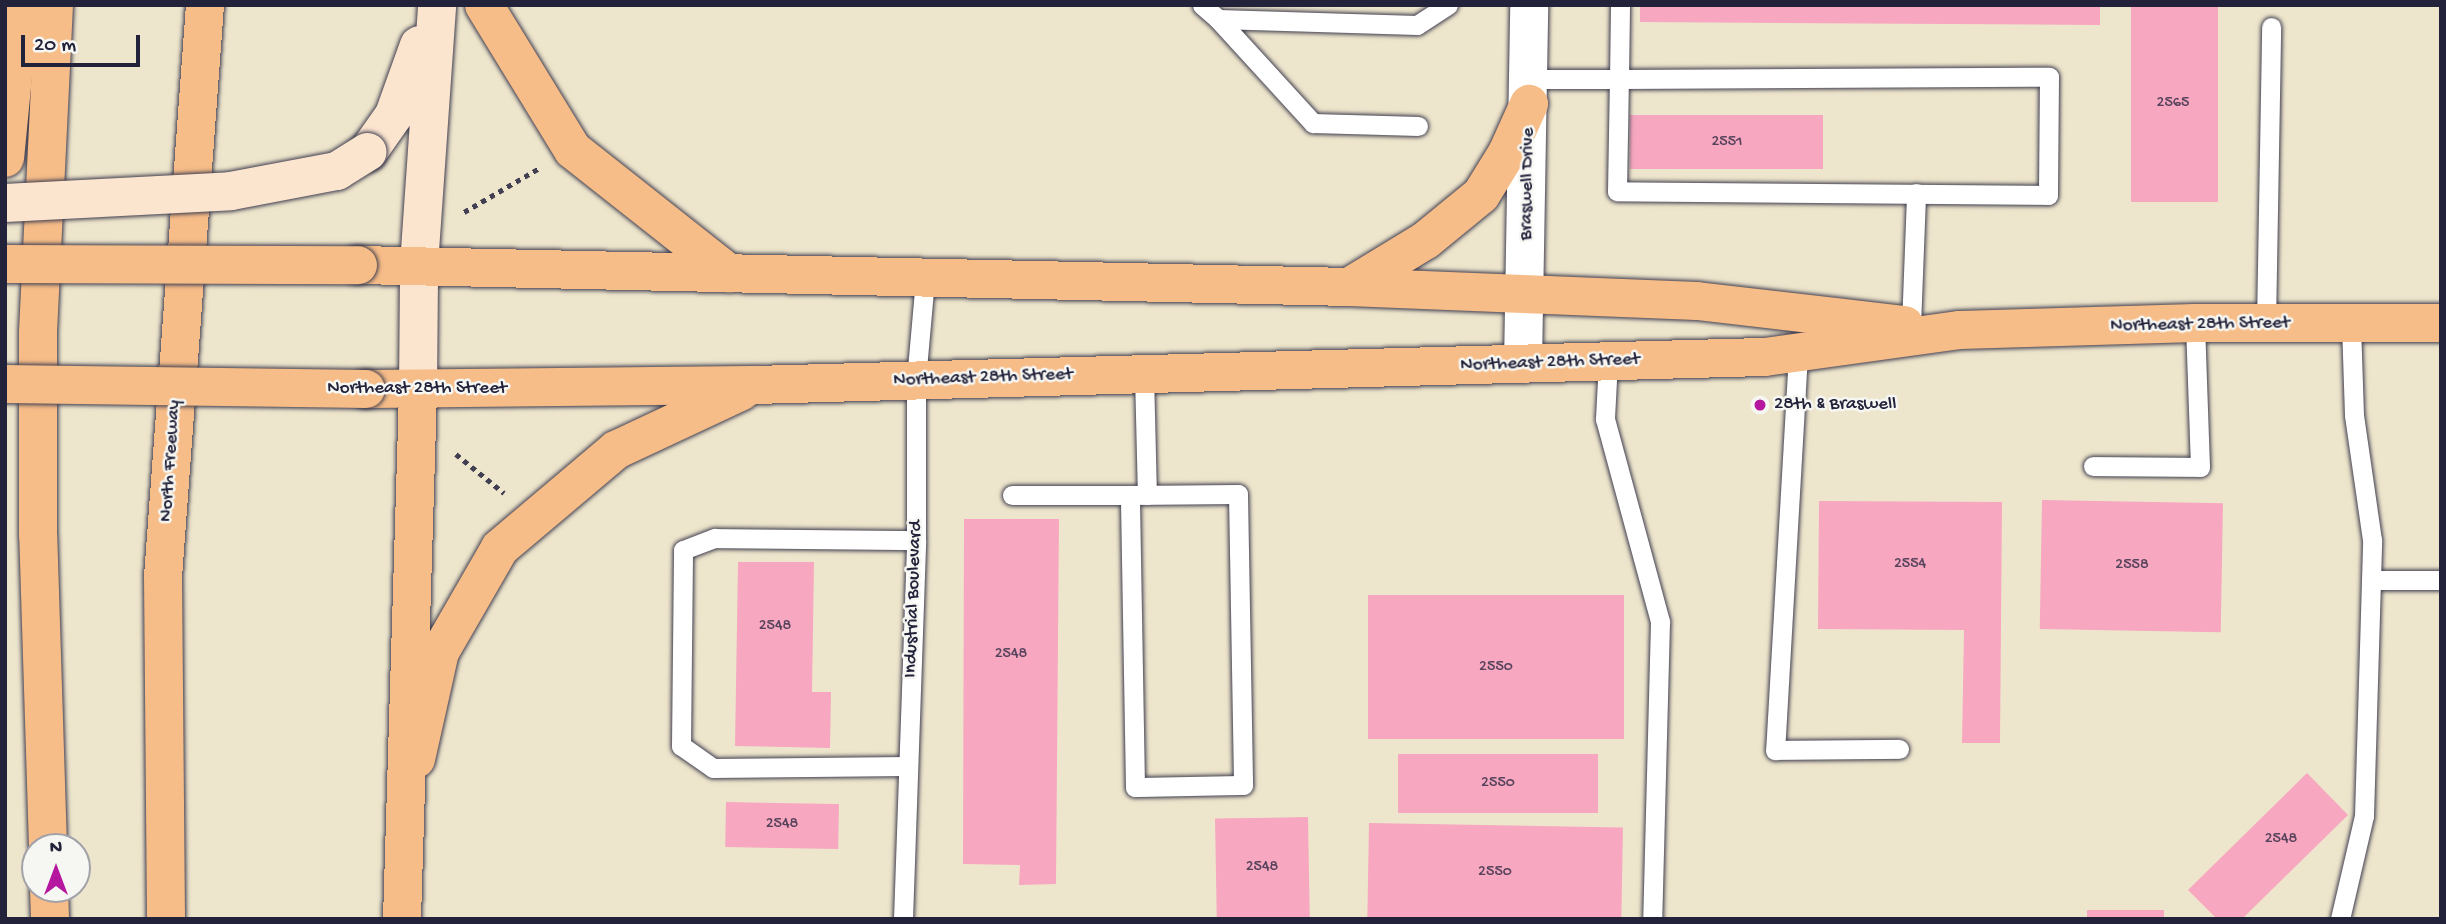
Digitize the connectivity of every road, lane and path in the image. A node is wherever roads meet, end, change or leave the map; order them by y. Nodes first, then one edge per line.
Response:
1 (20, 5) edge
2 (54, 5) edge
3 (205, 5) edge
4 (426, 5) edge
5 (437, 5) edge
6 (484, 5) edge
7 (1202, 5) edge
8 (1448, 5) edge
9 (1529, 5) edge
10 (1620, 5) edge
11 (1217, 19) junction
12 (2271, 27) dead end
13 (1619, 79) junction
14 (1529, 91) junction
15 (1418, 126) dead end
16 (5, 158) edge
17 (542, 167) dead end
18 (1916, 193) junction
19 (5, 203) edge
20 (454, 218) dead end
21 (5, 264) edge
22 (419, 265) junction
23 (729, 273) junction
24 (925, 279) junction
25 (1349, 287) junction
26 (1526, 295) junction
27 (2195, 323) junction
28 (2351, 323) junction
29 (2441, 323) edge
30 (2266, 324) junction
31 (1912, 326) junction
32 (1960, 330) junction
33 (1798, 354) junction
34 (1608, 361) junction
35 (1522, 363) junction
36 (1144, 374) junction
37 (916, 380) junction
38 (5, 384) edge
39 (754, 385) junction
40 (418, 391) junction
41 (445, 444) dead end
42 (2093, 466) dead end
43 (1012, 495) dead end
44 (1139, 495) junction
45 (512, 500) dead end
46 (916, 540) junction
47 (2371, 580) junction
48 (2441, 580) edge
49 (1899, 749) dead end
50 (908, 766) junction
51 (405, 806) junction
52 (48, 833) edge
53 (166, 919) edge
54 (402, 919) edge
55 (903, 919) edge
56 (1652, 919) edge
57 (2340, 919) edge

1 - 16 main road
2 - 52 main road
3 - 53 main road, North Freeway
4 - 19 main road, bridge
5 - 22 main road
6 - 23 main road
7 - 11 lane
8 - 11 lane
9 - 14 street, Braswell Drive
10 - 13 lane
11 - 15 lane
12 - 30 lane
13 - 14 lane
13 - 18 lane
13 - 18 lane
14 - 25 main road
14 - 26 street, Braswell Drive
17 - 20 path
18 - 31 lane
21 - 22 main road, Northeast 28th Street, bridge
22 - 23 main road, Northeast 28th Street
22 - 40 main road
23 - 24 main road, Northeast 28th Street
24 - 25 main road, Northeast 28th Street
24 - 37 lane, Industrial Boulevard
25 - 26 main road, Northeast 28th Street
26 - 31 main road, Northeast 28th Street
26 - 35 street, Braswell Drive
27 - 30 main road, Northeast 28th Street
27 - 32 main road, Northeast 28th Street
27 - 42 lane
28 - 29 main road, Northeast 28th Street
28 - 30 main road, Northeast 28th Street
28 - 47 lane
31 - 32 main road, Northeast 28th Street
32 - 33 main road, Northeast 28th Street
33 - 34 main road, Northeast 28th Street
33 - 49 lane
34 - 35 main road, Northeast 28th Street
34 - 56 lane
35 - 36 main road, Northeast 28th Street
36 - 37 main road, Northeast 28th Street
36 - 44 lane
37 - 39 main road, Northeast 28th Street
37 - 46 lane, Industrial Boulevard
38 - 40 main road, Northeast 28th Street, bridge
39 - 40 main road, Northeast 28th Street
39 - 51 main road
40 - 51 main road
41 - 45 path
43 - 44 lane
44 - 44 lane
46 - 50 lane, Industrial Boulevard
46 - 50 lane
47 - 48 lane
47 - 57 lane
50 - 55 lane, Industrial Boulevard
51 - 54 main road

